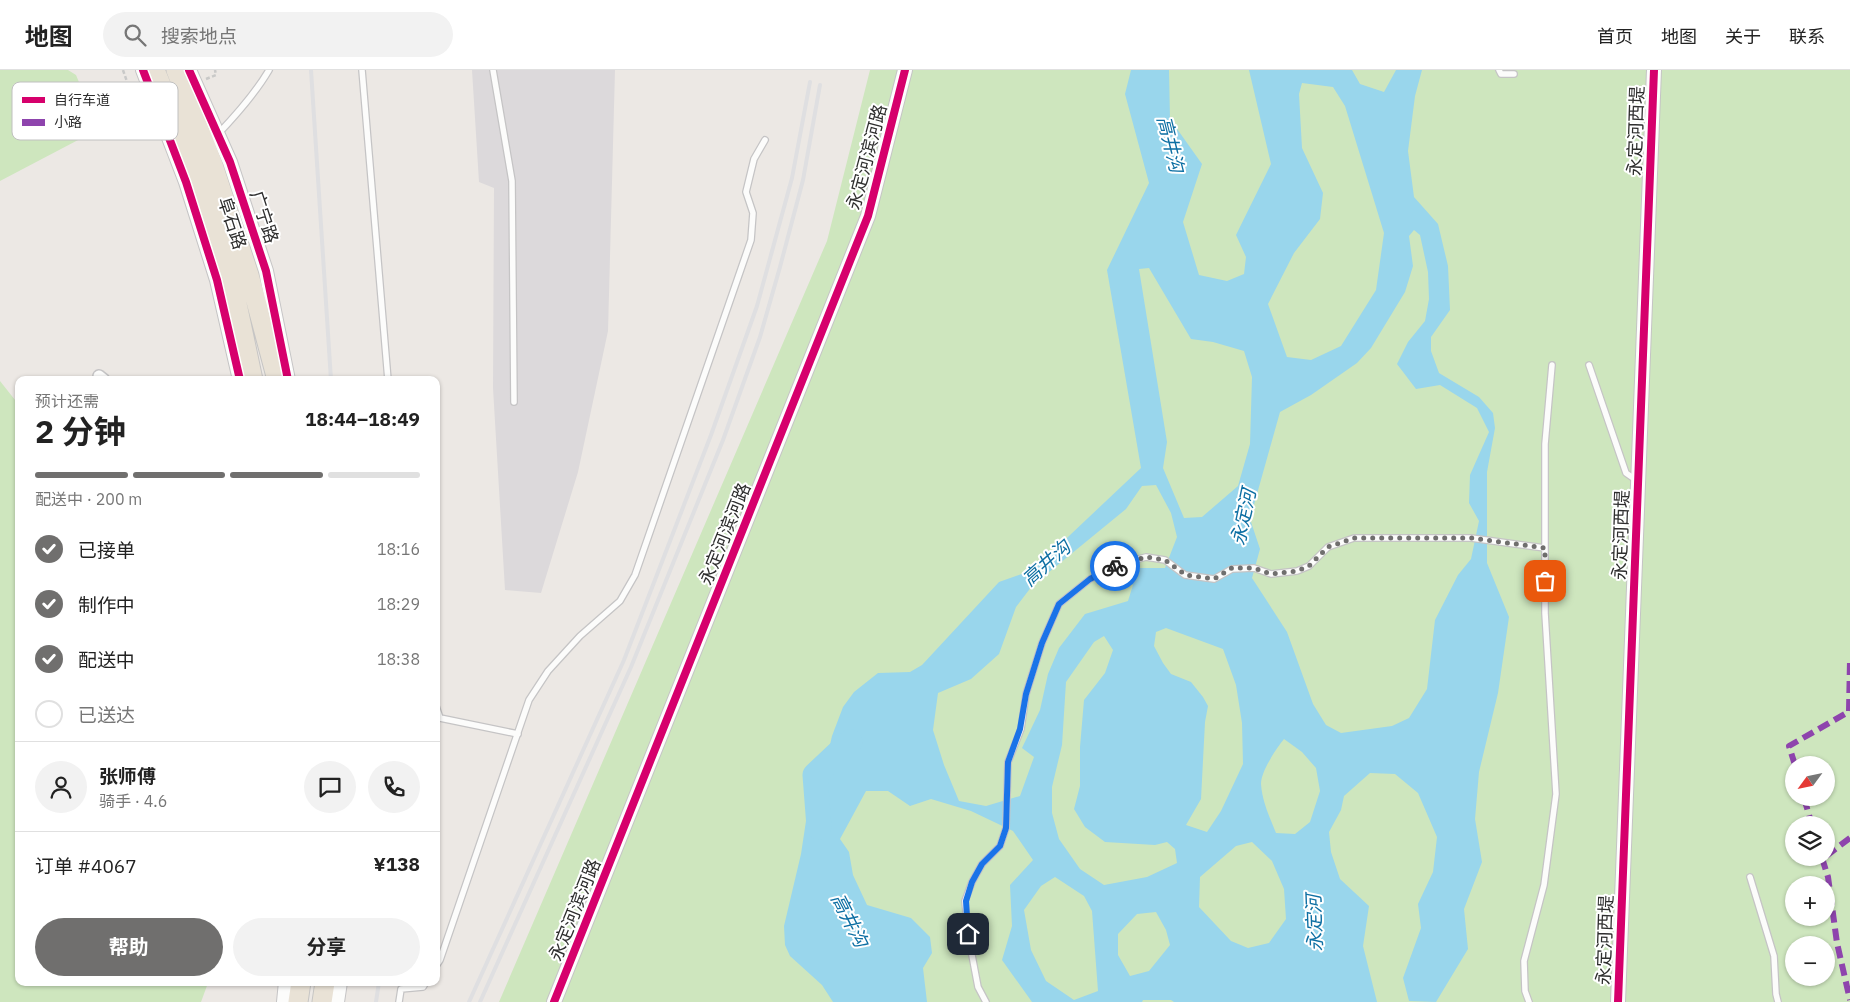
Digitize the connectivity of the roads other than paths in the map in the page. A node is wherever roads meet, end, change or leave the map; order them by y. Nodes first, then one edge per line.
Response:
1 (143, 70) edge
2 (155, 70) edge
3 (176, 70) edge
4 (189, 70) edge
5 (269, 70) edge
6 (362, 70) edge
7 (493, 70) edge
8 (905, 70) edge
9 (1499, 70) edge
10 (1654, 70) edge
11 (1514, 74) dead end
12 (148, 82) edge
13 (160, 82) edge
14 (178, 126) edge
15 (218, 134) junction
16 (170, 140) edge
17 (764, 140) dead end
18 (1552, 365) dead end
19 (1589, 365) dead end
20 (239, 376) edge
21 (252, 376) edge
22 (276, 376) edge
23 (287, 376) edge
24 (388, 376) edge
25 (514, 402) dead end
26 (1638, 481) junction
27 (1545, 548) junction
28 (440, 718) edge
29 (518, 734) junction
30 (1750, 877) dead end
31 (440, 960) edge
32 (286, 986) edge
33 (300, 986) edge
34 (324, 986) edge
35 (339, 986) edge
36 (424, 986) edge
37 (284, 1002) edge
38 (298, 1002) edge
39 (322, 1002) edge
40 (337, 1002) edge
41 (399, 1002) edge
42 (554, 1002) edge
43 (986, 1002) edge
44 (1529, 1002) edge
45 (1618, 1002) edge
46 (1778, 1002) edge

1 - 12 street
2 - 13 highway, 阜石路
3 - 22 highway, 阜石路
4 - 15 street, 广宁路
5 - 15 lane
6 - 24 lane
7 - 25 lane
8 - 42 street, 永定河滨河路
9 - 11 lane
10 - 26 street, 永定河西堤
14 - 21 highway, 阜石路
15 - 23 street, 广宁路
16 - 20 street
17 - 29 lane
18 - 27 lane
19 - 26 lane
26 - 45 street, 永定河西堤
27 - 43 lane
27 - 44 lane
28 - 29 lane
29 - 31 lane
30 - 46 lane
32 - 37 street
33 - 38 highway
34 - 39 highway
35 - 40 street
36 - 41 lane

